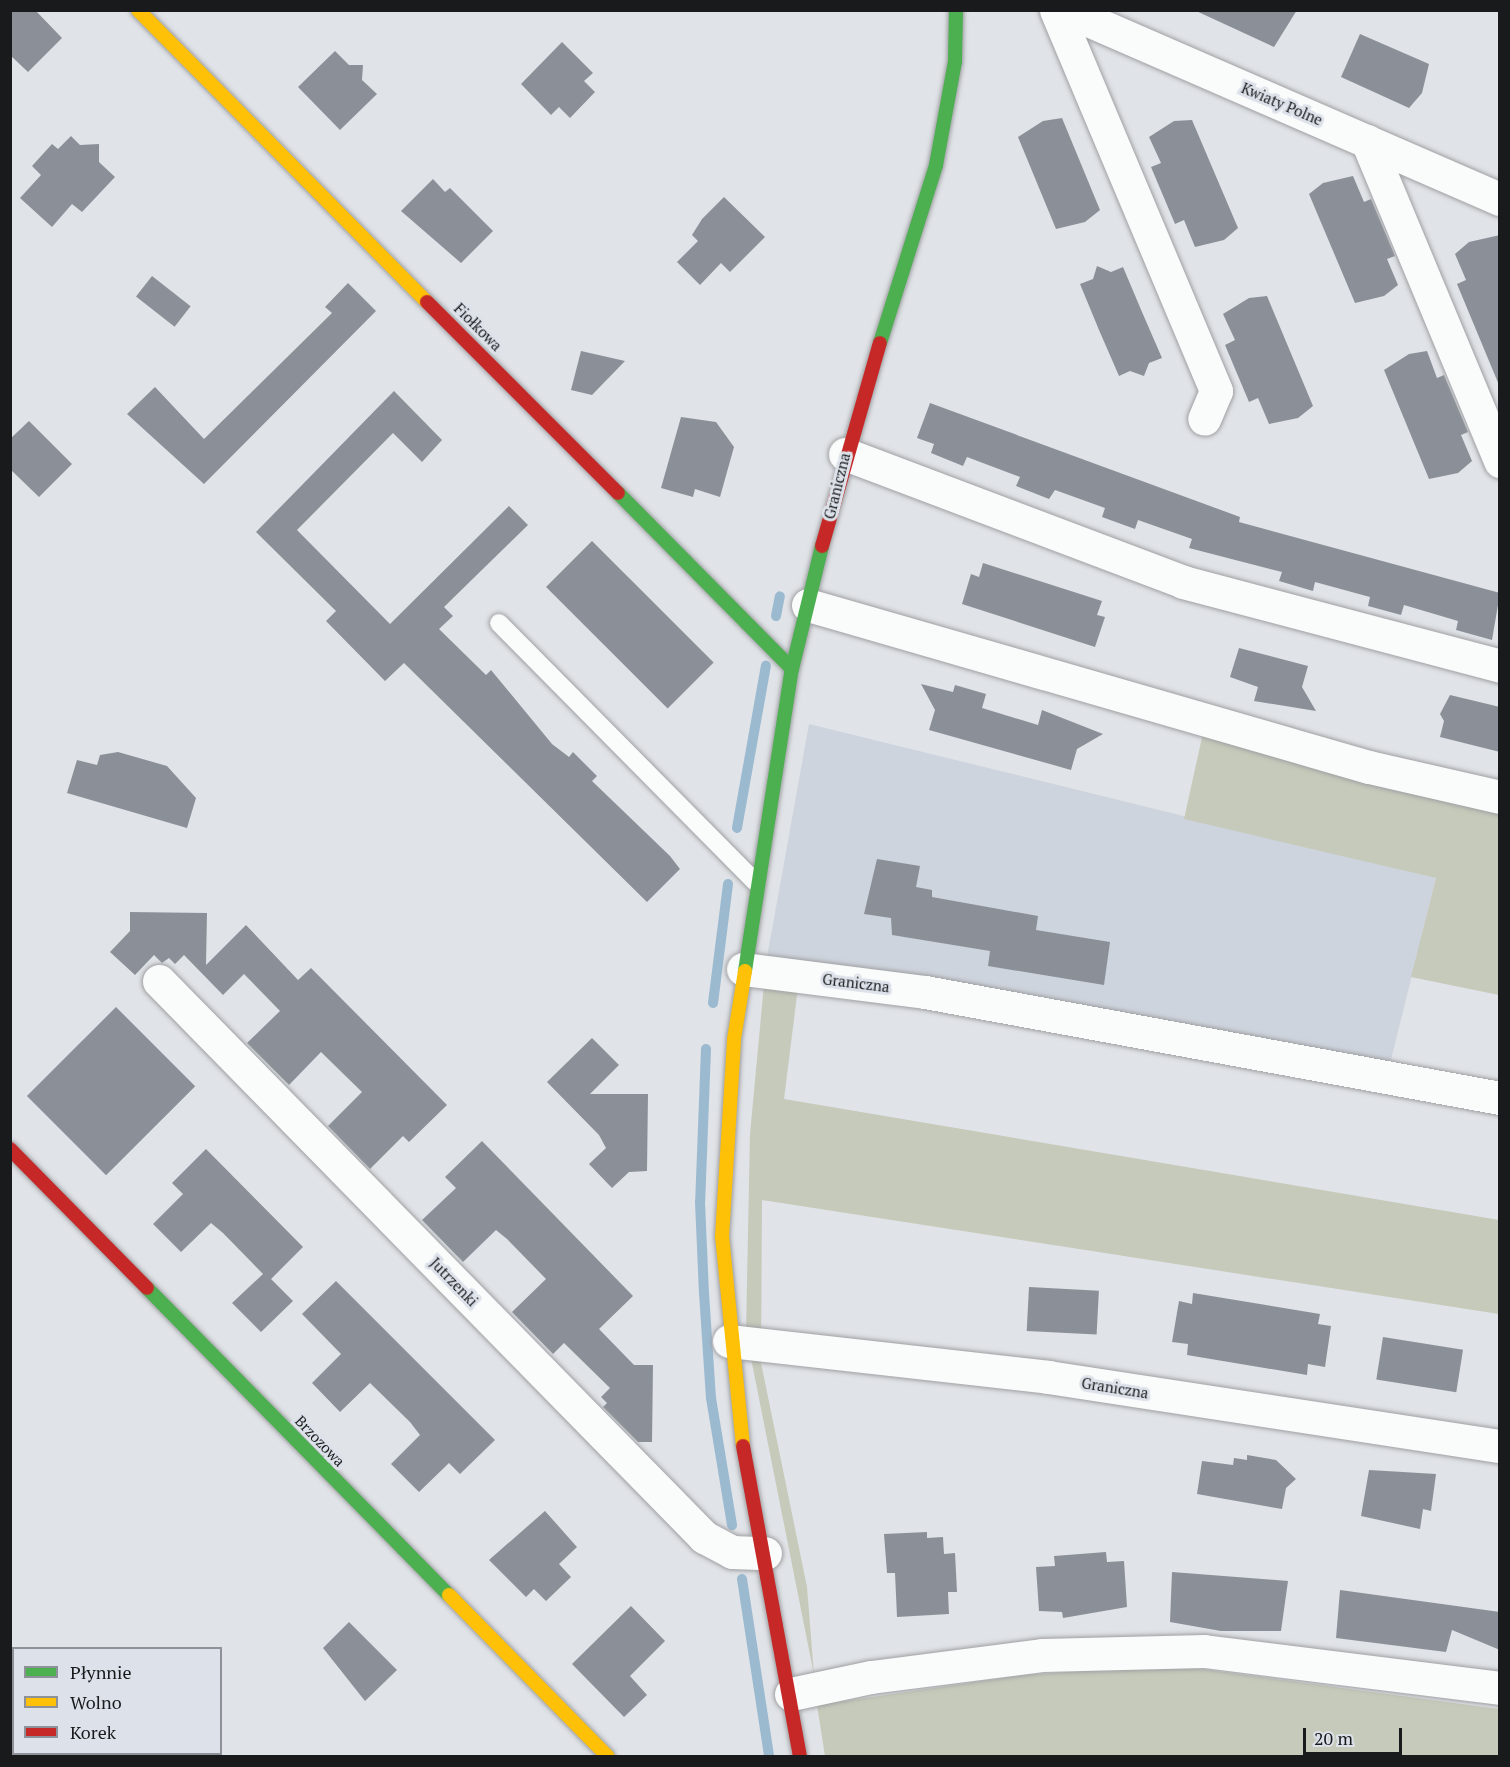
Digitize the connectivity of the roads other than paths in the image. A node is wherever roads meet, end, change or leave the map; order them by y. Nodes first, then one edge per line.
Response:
1 (138, 10) edge
2 (956, 10) edge
3 (1056, 10) edge
4 (1065, 10) edge
5 (1367, 141) junction
6 (1500, 199) edge
7 (1204, 419) dead end
8 (845, 454) junction
9 (1500, 461) edge
10 (808, 605) junction
11 (499, 624) dead end
12 (1500, 666) edge
13 (792, 669) junction
14 (1500, 797) edge
15 (755, 882) junction
16 (743, 969) junction
17 (159, 981) dead end
18 (1500, 1098) edge
19 (10, 1149) edge
20 (729, 1341) junction
21 (1500, 1446) edge
22 (765, 1553) junction
23 (1500, 1688) edge
24 (791, 1695) junction
25 (607, 1756) edge
26 (800, 1756) edge

1 - 13 street, Fiołkowa
2 - 8 street, Graniczna
3 - 7 street
4 - 5 street, Kwiaty Polne
5 - 6 street, Kwiaty Polne
5 - 9 street
8 - 10 street, Graniczna
8 - 12 street
10 - 13 street, Graniczna
10 - 14 street
11 - 15 lane
13 - 15 street, Graniczna
15 - 16 street, Graniczna
16 - 18 street, Graniczna
16 - 20 street, Graniczna
17 - 22 street, Jutrzenki
19 - 25 street, Brzozowa
20 - 21 street, Graniczna
20 - 22 street, Graniczna
22 - 24 street, Graniczna
23 - 24 street
24 - 26 street, Graniczna

